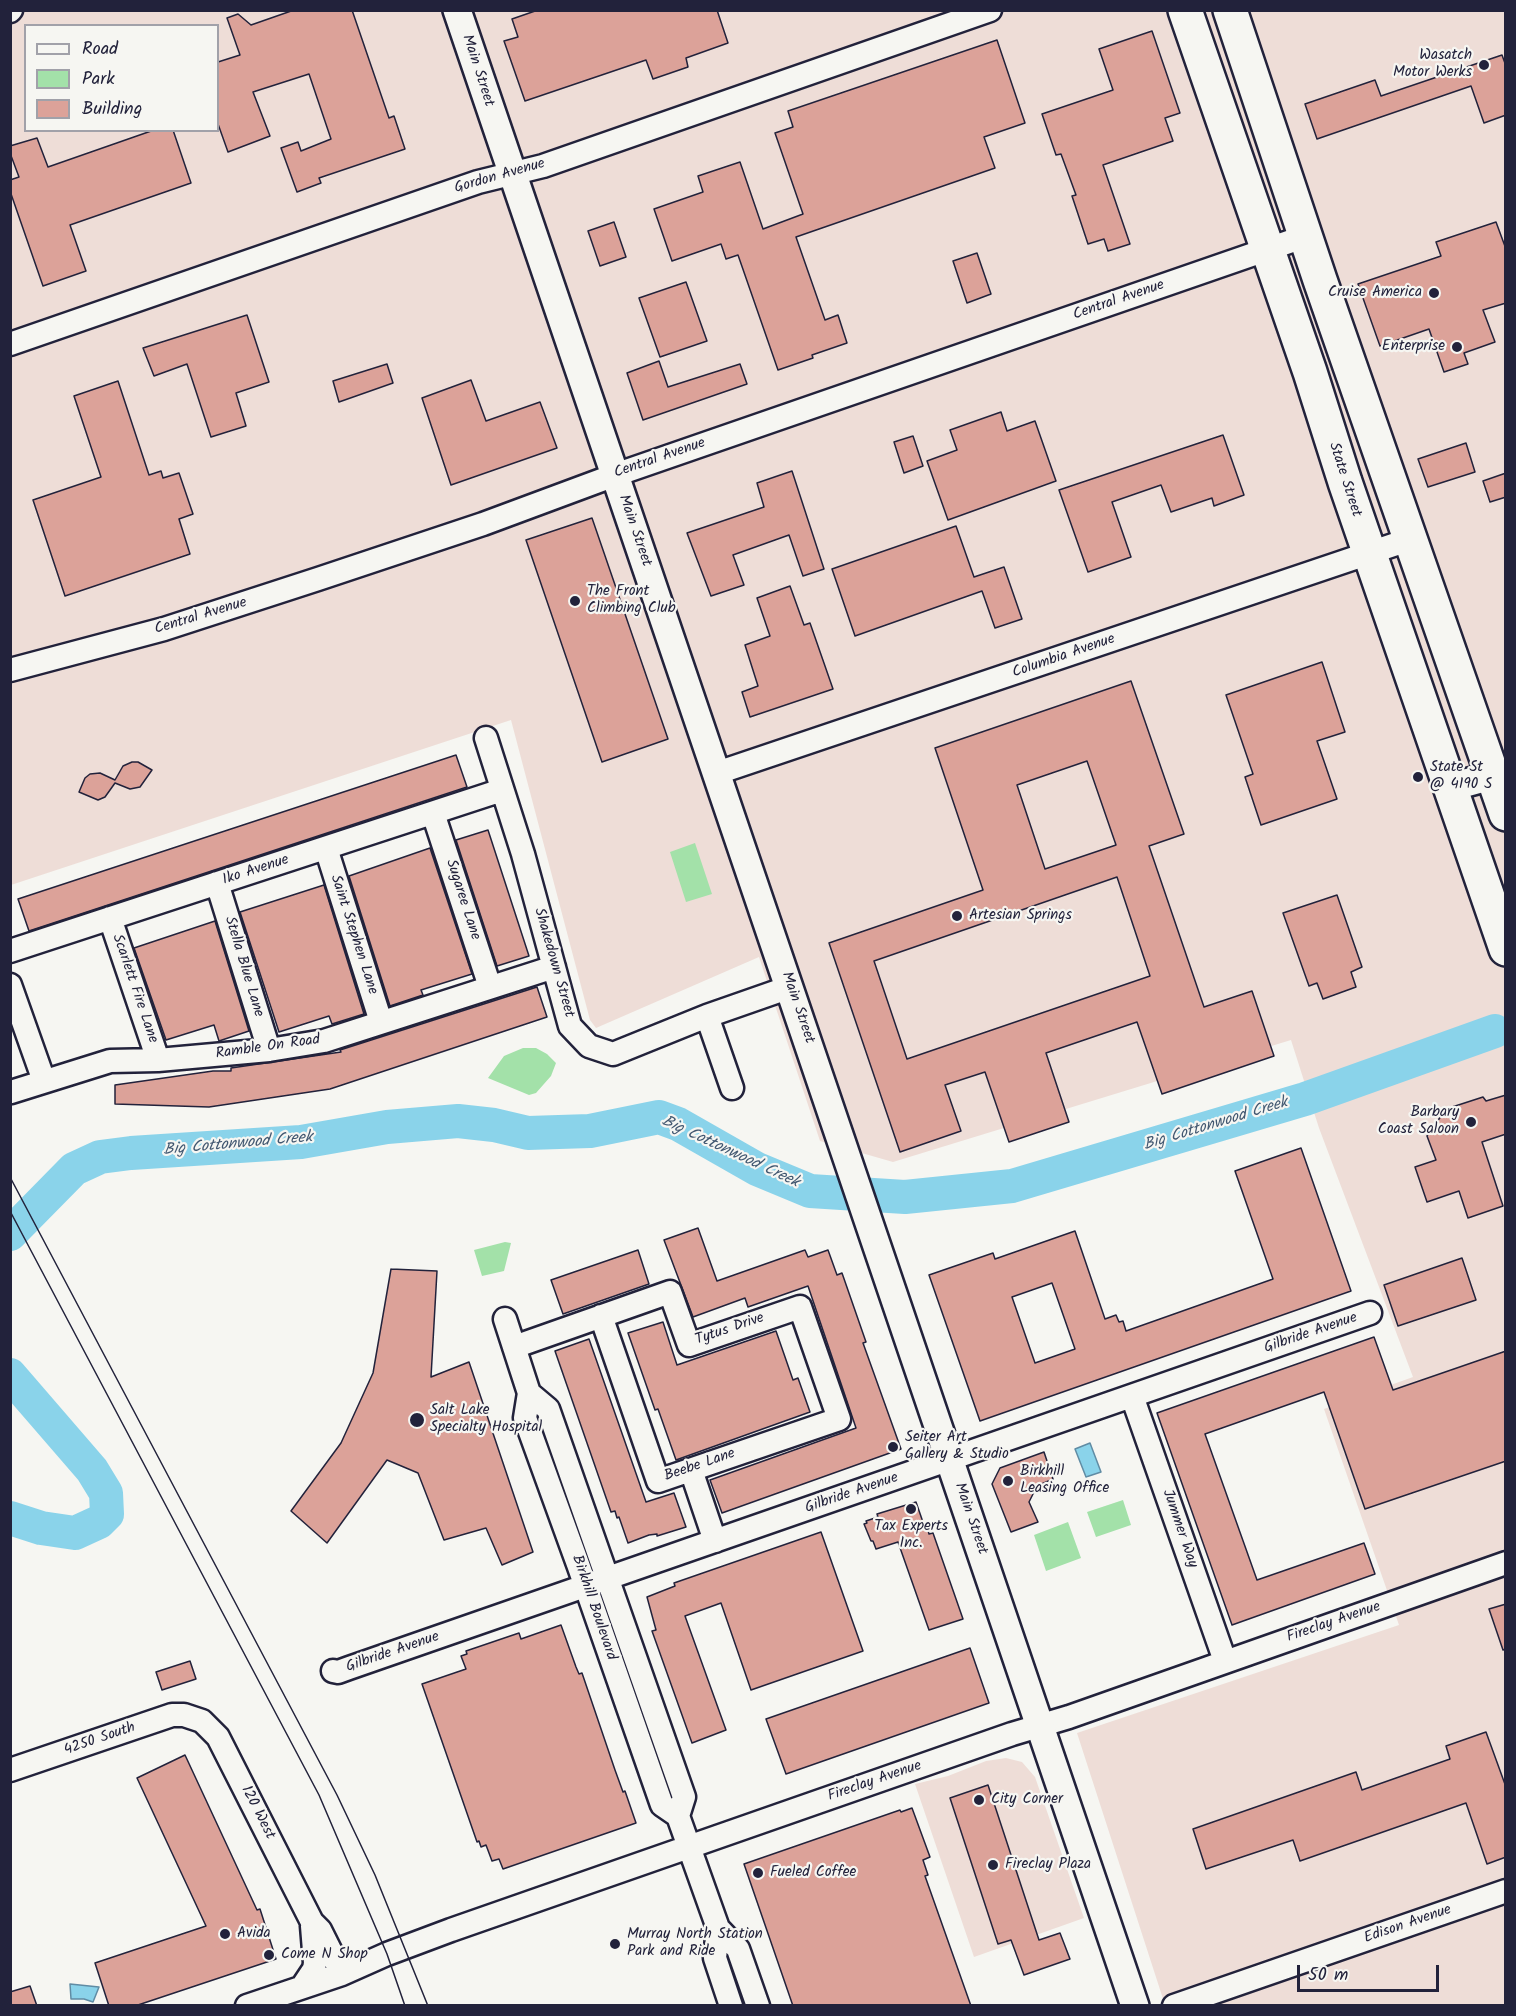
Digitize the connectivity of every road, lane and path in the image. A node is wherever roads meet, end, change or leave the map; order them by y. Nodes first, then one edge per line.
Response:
1 (457, 10) edge
2 (990, 10) edge
3 (1185, 10) edge
4 (1230, 10) edge
5 (511, 174) junction
6 (1306, 236) junction
7 (1267, 249) junction
8 (10, 344) edge
9 (615, 475) junction
10 (1411, 539) junction
11 (1369, 554) junction
12 (10, 670) edge
13 (486, 738) dead end
14 (717, 773) junction
15 (1499, 773) edge
16 (1450, 787) junction
17 (502, 790) junction
18 (433, 813) junction
19 (1506, 814) edge
20 (326, 848) junction
21 (218, 883) junction
22 (110, 918) junction
23 (1506, 949) edge
24 (10, 951) edge
25 (554, 967) junction
26 (10, 985) edge
27 (490, 987) junction
28 (790, 987) junction
29 (707, 1016) junction
30 (381, 1022) junction
31 (269, 1050) junction
32 (158, 1060) junction
33 (44, 1081) junction
34 (732, 1088) dead end
35 (11, 1092) edge
36 (1370, 1313) dead end
37 (601, 1316) junction
38 (505, 1319) dead end
39 (514, 1347) junction
40 (529, 1393) junction
41 (1132, 1396) junction
42 (839, 1419) joint
43 (950, 1460) junction
44 (691, 1470) junction
45 (716, 1541) junction
46 (1506, 1563) edge
47 (608, 1579) junction
48 (586, 1586) junction
49 (1225, 1661) junction
50 (333, 1671) dead end
51 (190, 1716) joint
52 (1040, 1726) junction
53 (10, 1770) edge
54 (678, 1816) junction
55 (690, 1847) junction
56 (1506, 1891) edge
57 (312, 1922) junction
58 (718, 1928) junction
59 (342, 1974) junction
60 (302, 1987) junction
61 (247, 2006) edge
62 (731, 2006) edge
63 (758, 2006) edge
64 (1135, 2006) edge
65 (1174, 2006) edge

1 - 5 street, Main Street
2 - 5 street, Gordon Avenue
3 - 7 main road, State Street
4 - 6 main road
5 - 8 street, Gordon Avenue
5 - 9 street, Main Street
6 - 7 street, Central Avenue
6 - 10 main road
7 - 9 street, Central Avenue
7 - 11 main road, State Street
9 - 12 street, Central Avenue
9 - 14 street, Main Street
10 - 11 street, Columbia Avenue
10 - 15 main road
11 - 14 street, Columbia Avenue
11 - 16 main road, State Street
13 - 17 street, Shakedown Street
14 - 28 street, Main Street
15 - 16 street
15 - 19 main road
16 - 23 main road, State Street
17 - 18 street, Iko Avenue
17 - 25 street, Shakedown Street
18 - 20 street, Iko Avenue
18 - 27 street, Sugaree Lane
20 - 21 street, Iko Avenue
20 - 30 street, Saint Stephen Lane
21 - 22 street, Iko Avenue
21 - 31 street, Stella Blue Lane
22 - 24 street, Iko Avenue
22 - 32 street, Scarlett Fire Lane
25 - 27 street, Ramble On Road
25 - 29 street, Shakedown Street
26 - 33 street
27 - 30 street, Ramble On Road
28 - 29 street, Shakedown Street
28 - 43 street, Main Street
29 - 34 street
30 - 31 street, Ramble On Road
31 - 32 street, Ramble On Road
32 - 33 street, Ramble On Road
33 - 35 street, Ramble On Road
36 - 41 street, Gilbride Avenue
37 - 39 street, Tytus Drive
37 - 42 street, Tytus Drive
37 - 44 street, Beebe Lane
38 - 39 street, Birkhill Boulevard
39 - 40 street, Birkhill Boulevard
40 - 47 street, Birkhill Boulevard
40 - 48 street, Birkhill Boulevard
41 - 43 street, Gilbride Avenue
41 - 49 street, Jummer Way
42 - 44 street, Beebe Lane
43 - 45 street, Gilbride Avenue
43 - 52 street, Main Street
44 - 45 street
45 - 47 street, Gilbride Avenue
46 - 49 street, Fireclay Avenue
47 - 48 street, Gilbride Avenue
47 - 54 street, Birkhill Boulevard
48 - 50 street, Gilbride Avenue
48 - 54 street, Birkhill Boulevard
49 - 52 street, Fireclay Avenue
51 - 53 street, 4250 South
51 - 57 street, 120 West
52 - 55 street, Fireclay Avenue
52 - 64 street, Main Street
54 - 55 street, Birkhill Boulevard
55 - 58 street, Birkhill Boulevard
55 - 59 street, Fireclay Avenue
56 - 65 street, Edison Avenue
57 - 59 street, 120 West
57 - 60 street, 120 West
58 - 62 street, Birkhill Boulevard
58 - 63 street, Birkhill Boulevard
59 - 60 street, Fireclay Avenue
60 - 61 street, Fireclay Avenue

